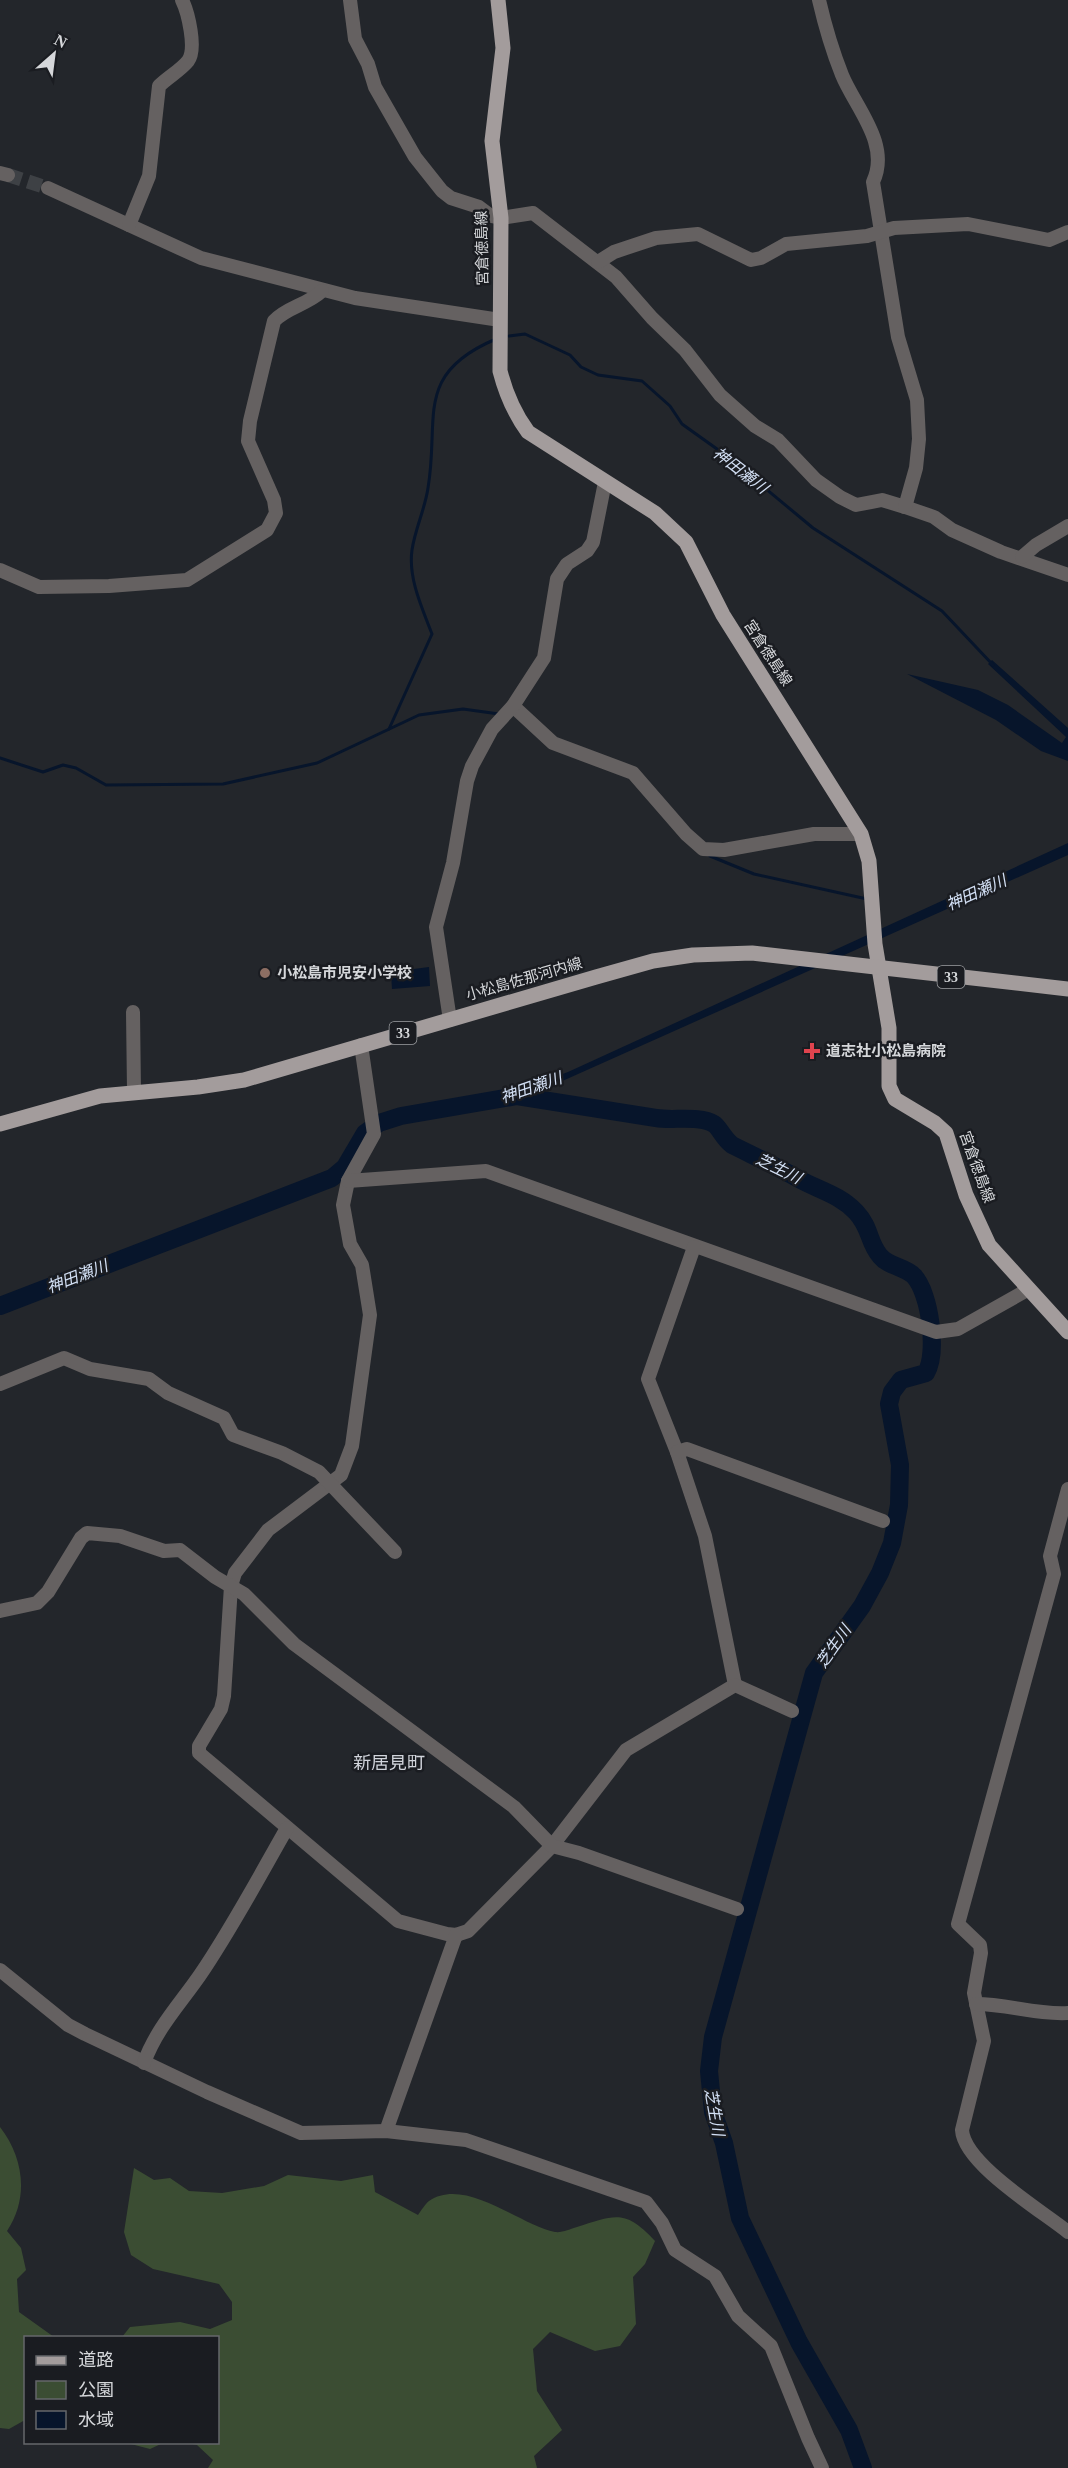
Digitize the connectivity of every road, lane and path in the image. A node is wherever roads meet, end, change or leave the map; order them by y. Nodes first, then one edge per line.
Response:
1 (182, 0) edge
2 (350, 0) edge
3 (498, 0) edge
4 (819, 0) edge
5 (48, 188) tunnel mouth
6 (501, 218) junction
7 (129, 225) junction
8 (1068, 232) edge
9 (880, 233) junction
10 (598, 262) junction
11 (322, 291) junction
12 (500, 320) junction
13 (606, 482) junction
14 (905, 507) junction
15 (1068, 526) edge
16 (1022, 557) junction
17 (0, 570) edge
18 (1068, 575) edge
19 (513, 706) junction
20 (861, 834) junction
21 (879, 969) junction
22 (1068, 989) edge
23 (133, 1012) dead end
24 (450, 1020) junction
25 (361, 1045) junction
26 (134, 1091) junction
27 (0, 1124) edge
28 (348, 1181) junction
29 (694, 1247) junction
30 (1029, 1288) junction
31 (1068, 1332) edge
32 (0, 1384) edge
33 (677, 1452) junction
34 (330, 1483) junction
35 (1068, 1490) edge
36 (883, 1521) dead end
37 (395, 1552) dead end
38 (231, 1586) junction
39 (0, 1611) edge
40 (735, 1685) junction
41 (792, 1711) dead end
42 (287, 1828) junction
43 (552, 1846) junction
44 (737, 1909) dead end
45 (456, 1935) junction
46 (0, 1971) edge
47 (976, 2004) junction
48 (1068, 2013) edge
49 (144, 2063) junction
50 (386, 2131) junction
51 (1068, 2232) edge
52 (822, 2468) edge

1 - 7 street
2 - 6 street
3 - 6 main road, 宮倉徳島線
4 - 9 street
5 - 7 street
6 - 10 street
6 - 12 main road, 宮倉徳島線
7 - 11 street
8 - 9 street
9 - 10 street
9 - 14 street
10 - 14 street
11 - 12 street
11 - 17 street
12 - 13 main road, 宮倉徳島線
13 - 19 street
13 - 20 main road, 宮倉徳島線
14 - 16 street
15 - 16 street
16 - 18 street
19 - 20 street
19 - 24 street
20 - 21 main road, 宮倉徳島線
21 - 22 main road, 小松島佐那河内線 / 33
21 - 24 main road, 小松島佐那河内線 / 33
21 - 30 main road, 宮倉徳島線
23 - 26 street
24 - 25 main road, 小松島佐那河内線 / 33
25 - 26 main road, 小松島佐那河内線 / 33
25 - 28 street
26 - 27 main road, 小松島佐那河内線 / 33
28 - 29 street
28 - 34 street
29 - 30 street
29 - 33 street
30 - 31 main road, 宮倉徳島線
32 - 34 street
33 - 36 street
33 - 40 street
34 - 37 street
34 - 38 street
35 - 47 street
38 - 39 street
38 - 42 street
38 - 43 street
40 - 41 street
40 - 43 street
42 - 45 street
42 - 49 street
43 - 44 street
43 - 45 street
45 - 50 street
46 - 49 street
47 - 48 street
47 - 51 street
49 - 50 street
50 - 52 street

